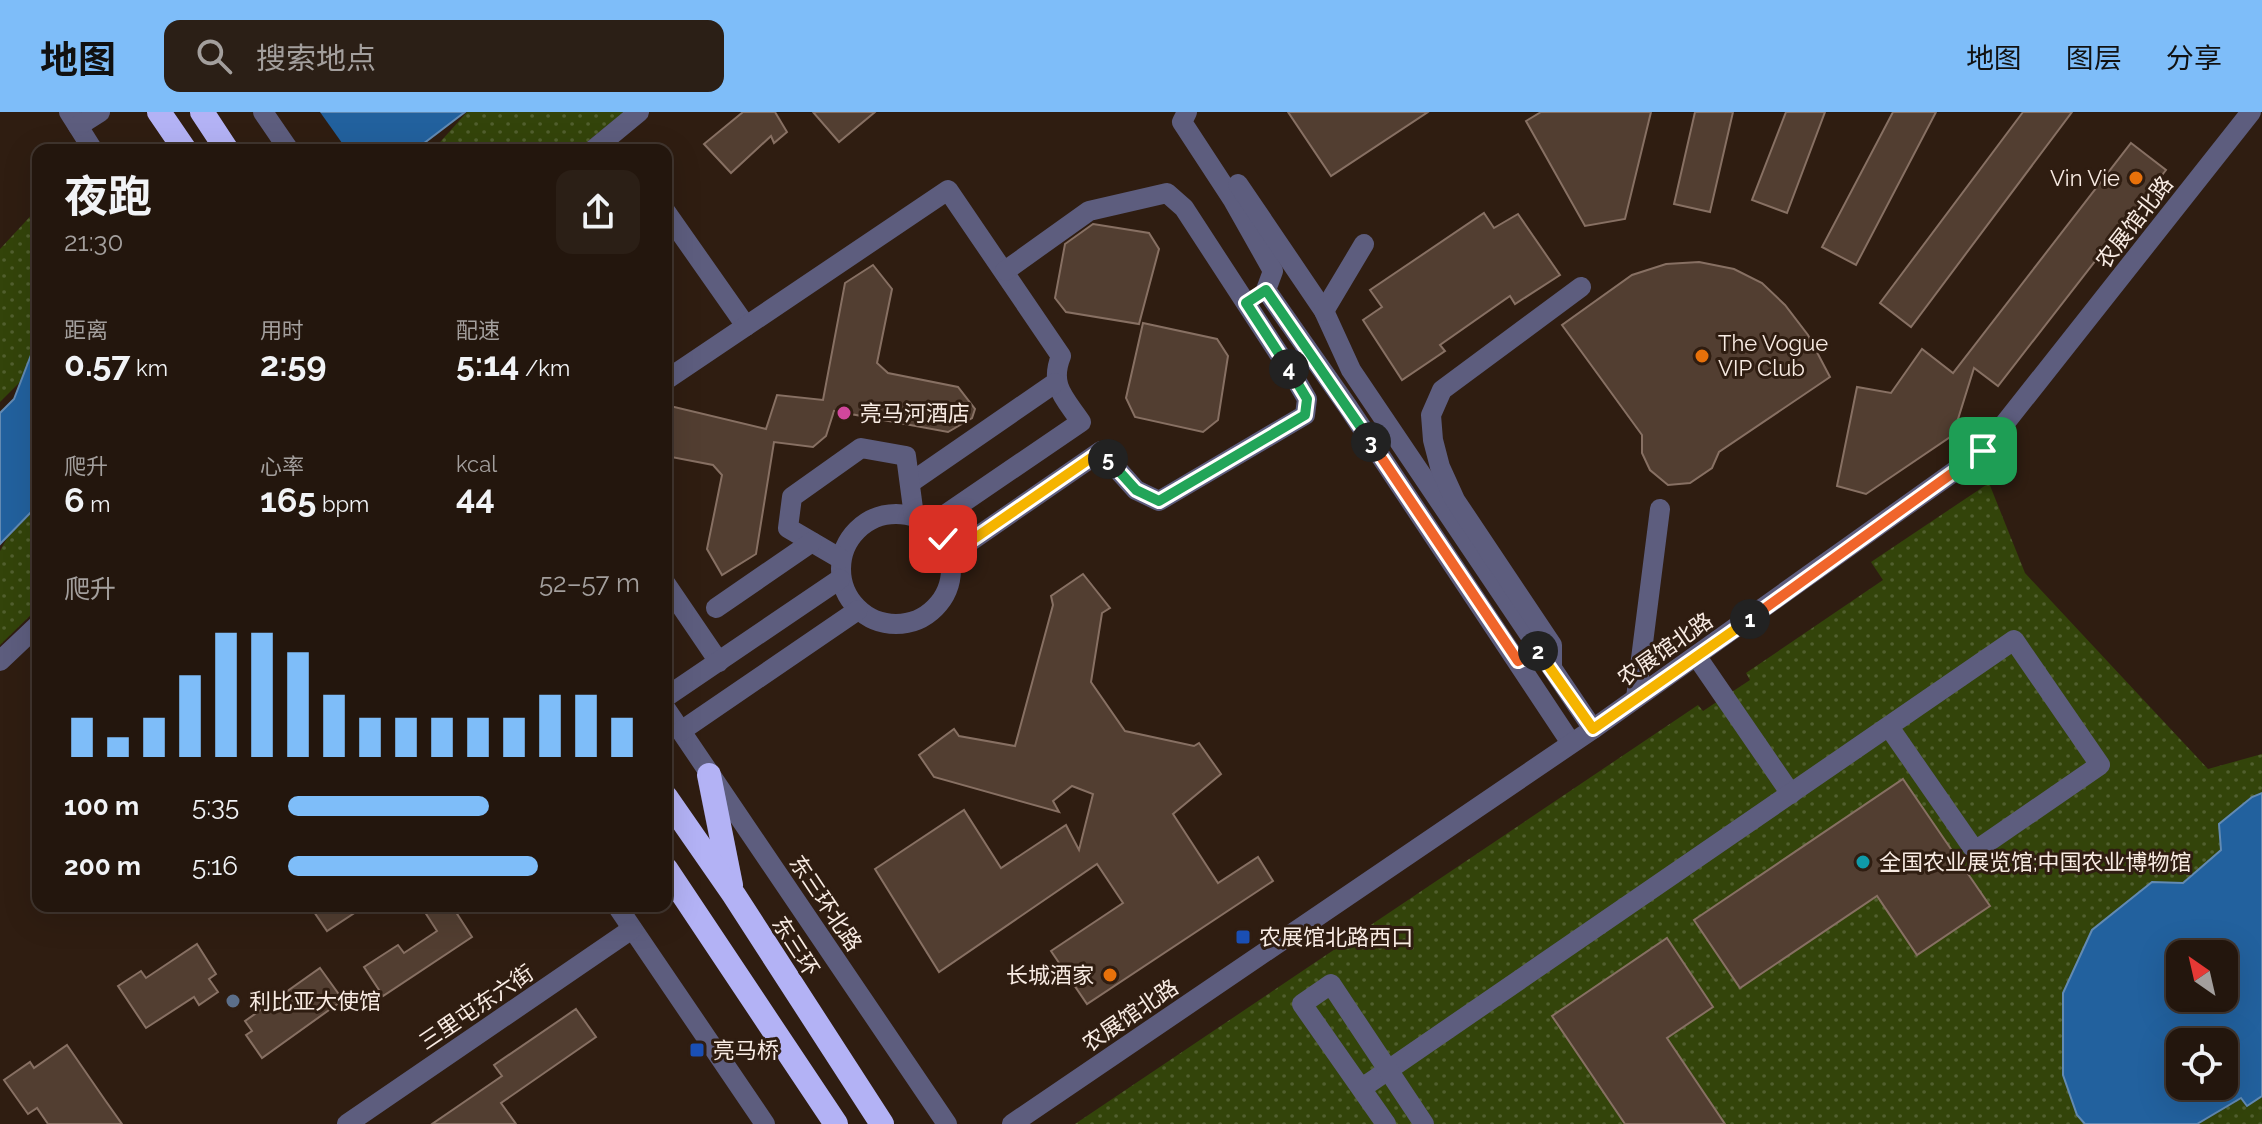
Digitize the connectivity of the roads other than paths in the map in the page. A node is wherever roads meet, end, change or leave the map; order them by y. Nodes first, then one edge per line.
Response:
1 (100, 112) edge
2 (159, 112) edge
3 (202, 112) edge
4 (639, 112) edge
5 (1189, 112) edge
6 (2251, 112) edge
7 (266, 115) edge
8 (74, 119) edge
9 (617, 142) edge
10 (89, 144) edge
11 (181, 144) edge
12 (223, 144) edge
13 (285, 144) edge
14 (672, 221) edge
15 (1364, 244) dead end
16 (1005, 271) junction
17 (1581, 287) dead end
18 (1266, 290) junction
19 (1246, 303) junction
20 (1324, 311) junction
21 (746, 326) junction
22 (672, 376) edge
23 (1055, 383) junction
24 (910, 483) junction
25 (1660, 509) dead end
26 (922, 520) junction
27 (812, 542) junction
28 (949, 556) junction
29 (841, 569) junction
30 (672, 593) edge
31 (716, 608) dead end
32 (858, 610) junction
33 (32, 631) edge
34 (1537, 650) junction
35 (1697, 657) junction
36 (0, 661) edge
37 (1518, 661) junction
38 (719, 662) junction
39 (1552, 668) junction
40 (672, 693) edge
41 (1636, 698) junction
42 (672, 718) edge
43 (1889, 727) junction
44 (1593, 729) junction
45 (681, 731) junction
46 (1571, 743) junction
47 (709, 775) junction
48 (1791, 794) junction
49 (672, 806) edge
50 (672, 878) edge
51 (734, 895) junction
52 (621, 912) edge
53 (632, 929) junction
54 (1388, 1071) junction
55 (1362, 1088) junction
56 (860, 1091) junction
57 (347, 1124) edge
58 (765, 1124) edge
59 (836, 1124) edge
60 (882, 1124) edge
61 (897, 1124) edge
62 (947, 1124) edge
63 (1012, 1124) edge
64 (1386, 1124) edge
65 (1424, 1124) edge

1 - 8 street
2 - 11 highway
3 - 12 highway
4 - 9 street
5 - 18 street
5 - 20 street
6 - 35 street, 农展馆北路
7 - 13 street
8 - 10 street
14 - 21 street
15 - 20 street
16 - 19 street
16 - 21 street
16 - 23 street
17 - 39 street
18 - 19 street
18 - 37 street
19 - 28 street
20 - 34 street
21 - 22 street
23 - 24 street
23 - 26 street
24 - 26 street
24 - 27 street
25 - 41 street
26 - 28 street
26 - 29 street
27 - 29 street
27 - 31 street
28 - 32 street
29 - 32 street
29 - 38 street
30 - 38 street
32 - 45 street
33 - 36 street
34 - 37 street
34 - 39 street
35 - 41 street, 农展馆北路
35 - 48 street
37 - 46 street
38 - 40 street
39 - 44 street
41 - 44 street, 农展馆北路
42 - 45 street, 东三环北路
43 - 43 street
43 - 48 street
44 - 46 street, 农展馆北路
45 - 47 street, 东三环北路
46 - 63 street, 农展馆北路
47 - 51 highway
47 - 62 street, 东三环北路
48 - 54 street
49 - 51 highway, 东三环
50 - 59 highway
51 - 56 highway, 东三环
52 - 53 street
53 - 57 street, 三里屯东六街
53 - 58 street
54 - 55 street
54 - 55 street
54 - 65 street
55 - 64 street
56 - 60 highway, 东三环
56 - 61 highway

